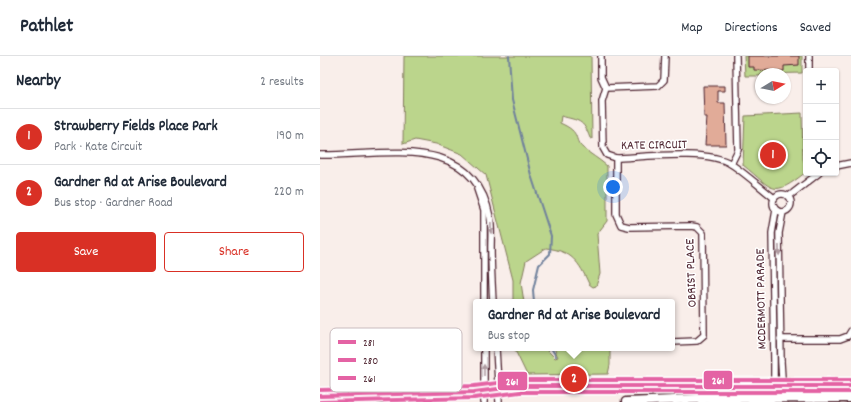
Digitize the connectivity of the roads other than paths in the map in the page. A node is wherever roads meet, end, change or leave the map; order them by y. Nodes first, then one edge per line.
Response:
1 (601, 56) edge
2 (665, 56) edge
3 (736, 56) edge
4 (809, 56) edge
5 (809, 68) edge
6 (606, 88) junction
7 (320, 155) edge
8 (616, 158) junction
9 (851, 163) edge
10 (731, 164) junction
11 (839, 165) edge
12 (464, 169) junction
13 (815, 176) edge
14 (788, 197) junction
15 (774, 198) junction
16 (776, 210) junction
17 (783, 212) junction
18 (484, 274) junction
19 (491, 274) junction
20 (484, 299) edge
21 (493, 299) edge
22 (851, 331) edge
23 (780, 339) junction
24 (675, 342) edge
25 (484, 351) edge
26 (496, 351) edge
27 (785, 386) junction
28 (851, 386) edge
29 (682, 387) junction
30 (771, 387) junction
31 (499, 390) junction
32 (484, 392) junction
33 (320, 396) edge
34 (352, 397) junction
35 (851, 398) edge
36 (700, 399) junction
37 (402, 402) edge
38 (484, 402) edge
39 (499, 402) edge
40 (626, 402) edge

1 - 6 street, KATE CIRCUIT
2 - 6 street
3 - 10 street
4 - 5 street
6 - 8 street, KATE CIRCUIT
7 - 12 street
8 - 10 street, KATE CIRCUIT
8 - 24 street, OBRIST PLACE
9 - 11 street
10 - 15 street, KATE CIRCUIT
12 - 18 street
12 -> 19 street
13 - 14 street
14 - 15 street
14 - 17 street
15 - 16 street
16 - 17 street
16 - 30 street, MCDERMOTT PARADE
17 -> 23 street, MCDERMOTT PARADE
18 - 19 street
18 - 20 street
19 - 21 street
22 - 23 street
23 - 27 street, MCDERMOTT PARADE
32 -> 25 street
26 - 31 street
27 - 28 street
27 - 30 street
29 - 30 street
29 - 31 street
29 - 36 street
31 - 32 street
31 - 39 street
32 - 34 street
32 - 38 street
33 - 34 street
34 - 37 street
35 - 36 street
36 - 40 street

